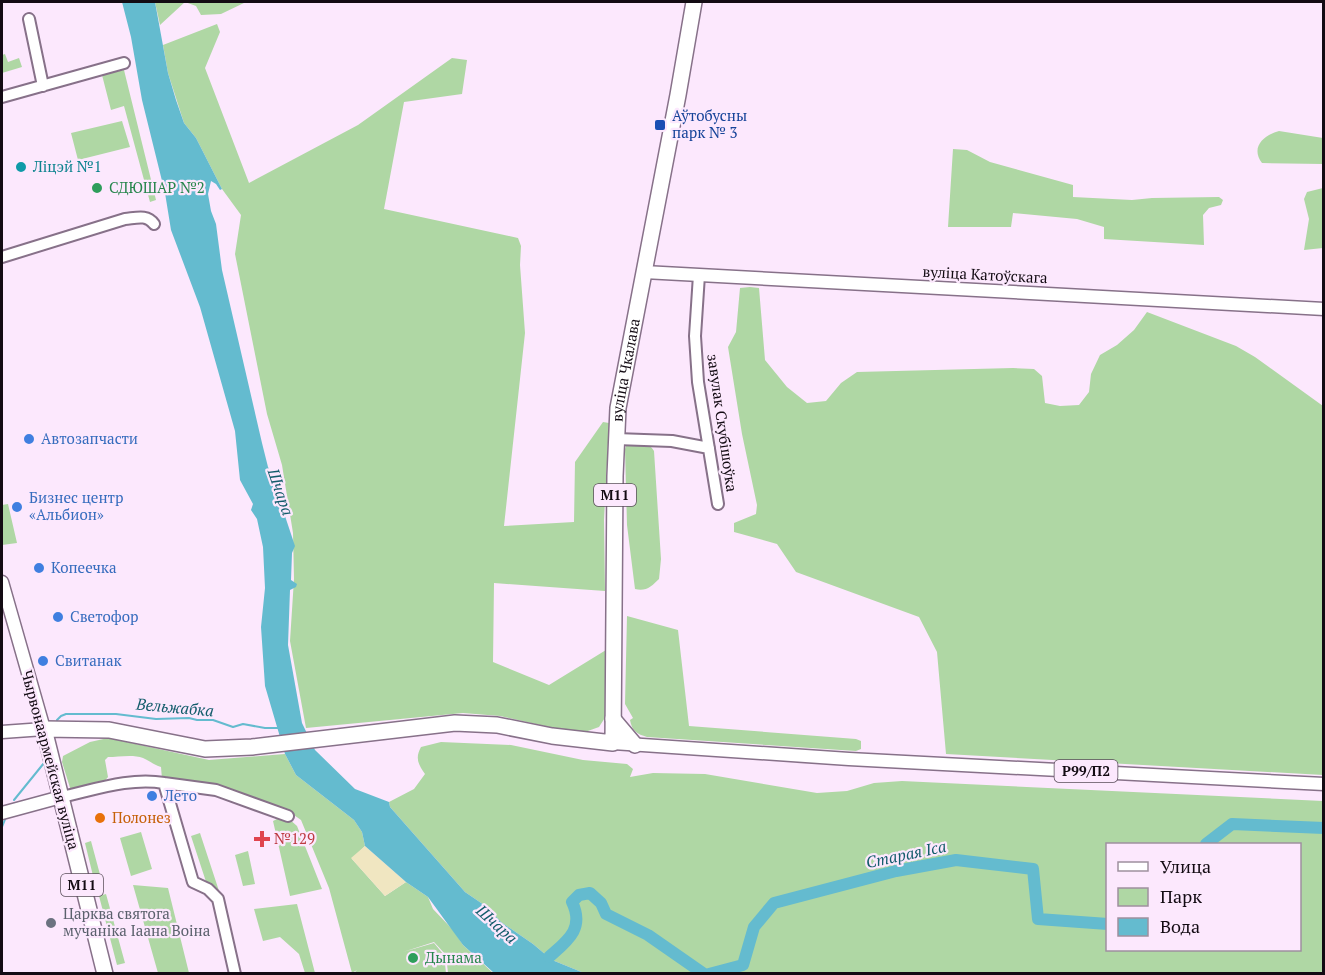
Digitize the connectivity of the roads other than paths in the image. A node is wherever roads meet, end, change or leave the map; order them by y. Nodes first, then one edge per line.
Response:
1 (694, 2) edge
2 (29, 19) dead end
3 (124, 63) dead end
4 (43, 86) junction
5 (2, 97) edge
6 (154, 224) dead end
7 (2, 257) edge
8 (644, 272) junction
9 (699, 275) junction
10 (1323, 309) edge
11 (616, 439) junction
12 (709, 448) junction
13 (718, 504) dead end
14 (2, 582) edge
15 (614, 719) junction
16 (44, 729) junction
17 (2, 732) edge
18 (587, 740) junction
19 (613, 743) junction
20 (635, 745) junction
21 (164, 783) junction
22 (1323, 784) edge
23 (61, 797) junction
24 (2, 813) edge
25 (288, 816) dead end
26 (105, 974) edge
27 (235, 974) edge

1 - 8 highway, вуліца Чкалава / М11
2 - 4 street
3 - 4 street
4 - 5 street
6 - 7 street
8 - 9 main road, вуліца Катоўскага
8 - 11 highway, вуліца Чкалава / М11
9 - 10 main road, вуліца Катоўскага
9 - 12 street, завулак Скубішоўка
11 - 12 street
11 - 15 highway, вуліца Чкалава / М11
12 - 13 street, завулак Скубішоўка
14 - 16 main road, Чырвонаармейская вуліца
15 - 18 highway
15 - 19 highway, вуліца Чкалава / М11
15 - 20 highway
16 - 17 main road
16 - 18 highway
16 - 23 highway, Чырвонаармейская вуліца / М11
18 - 19 highway
19 - 20 main road, Р99/П2
20 - 22 main road, Р99/П2
21 - 23 street
21 - 25 street
21 - 27 street
23 - 24 main road
23 - 26 highway, Чырвонаармейская вуліца / М11

